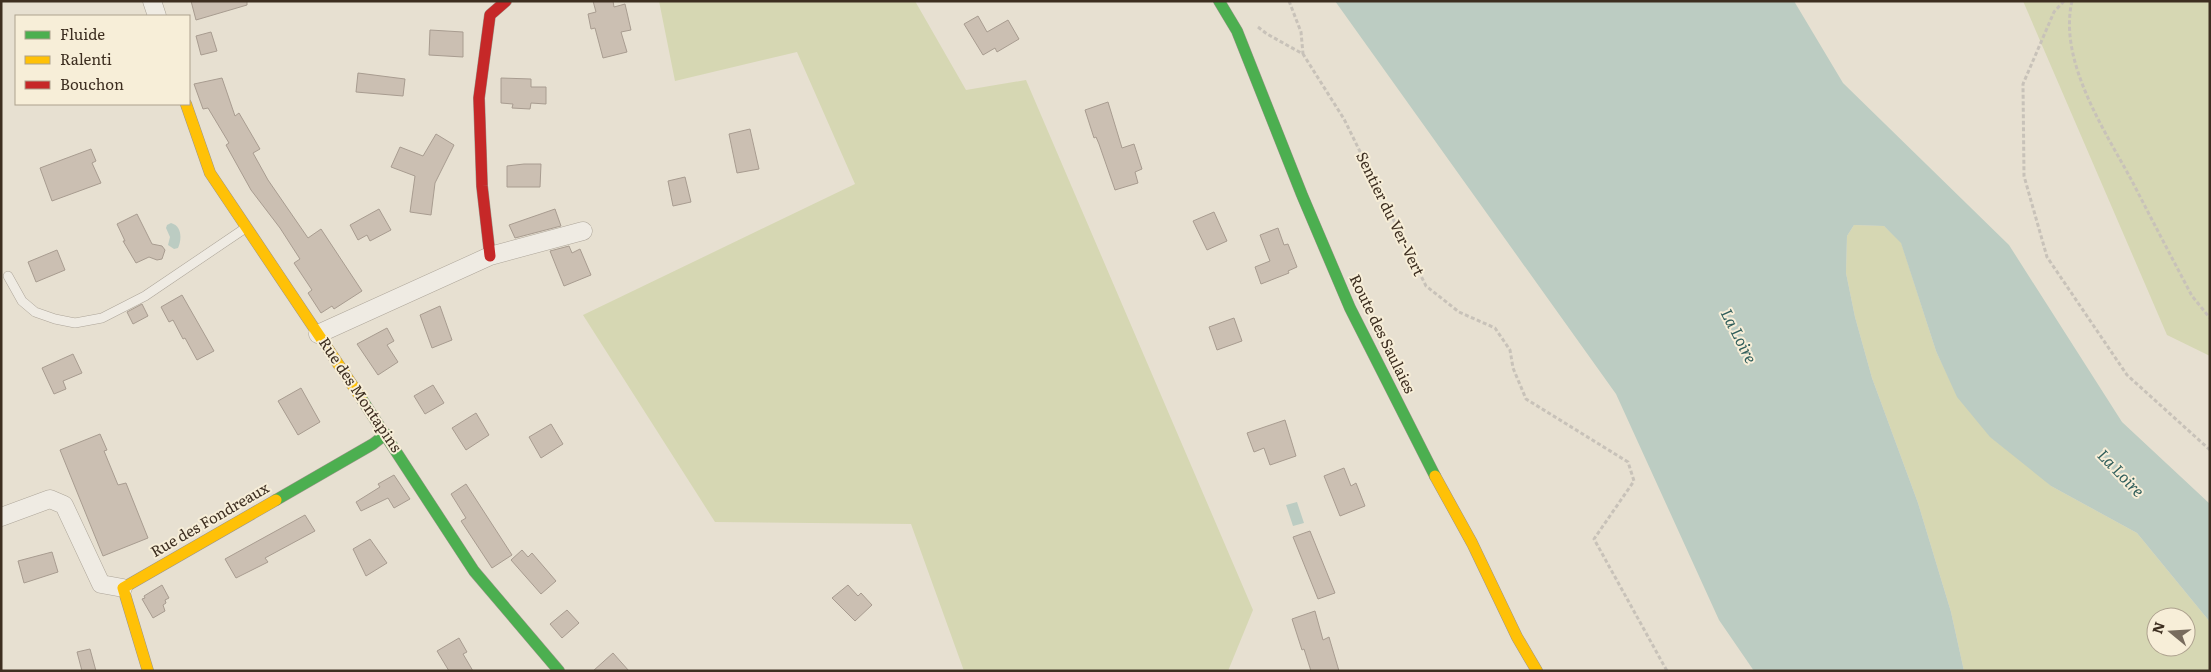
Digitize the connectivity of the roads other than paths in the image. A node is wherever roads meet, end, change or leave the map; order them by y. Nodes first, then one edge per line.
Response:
1 (152, 1) edge
2 (506, 1) edge
3 (1219, 1) edge
4 (157, 15) edge
5 (186, 105) edge
6 (246, 228) junction
7 (583, 231) dead end
8 (490, 256) junction
9 (8, 276) dead end
10 (318, 334) junction
11 (386, 434) junction
12 (1, 516) edge
13 (123, 588) junction
14 (148, 671) edge
15 (560, 671) edge
16 (1538, 671) edge

1 - 4 street
2 - 8 street
3 - 16 street, Route des Saulaies
5 - 6 street, Rue des Montapins
6 - 9 lane
6 - 10 street, Rue des Montapins
7 - 8 street
8 - 10 street
10 - 11 street, Rue des Montapins
11 - 13 street, Rue des Fondreaux
11 - 15 street, Rue des Montapins
12 - 13 street
13 - 14 street

